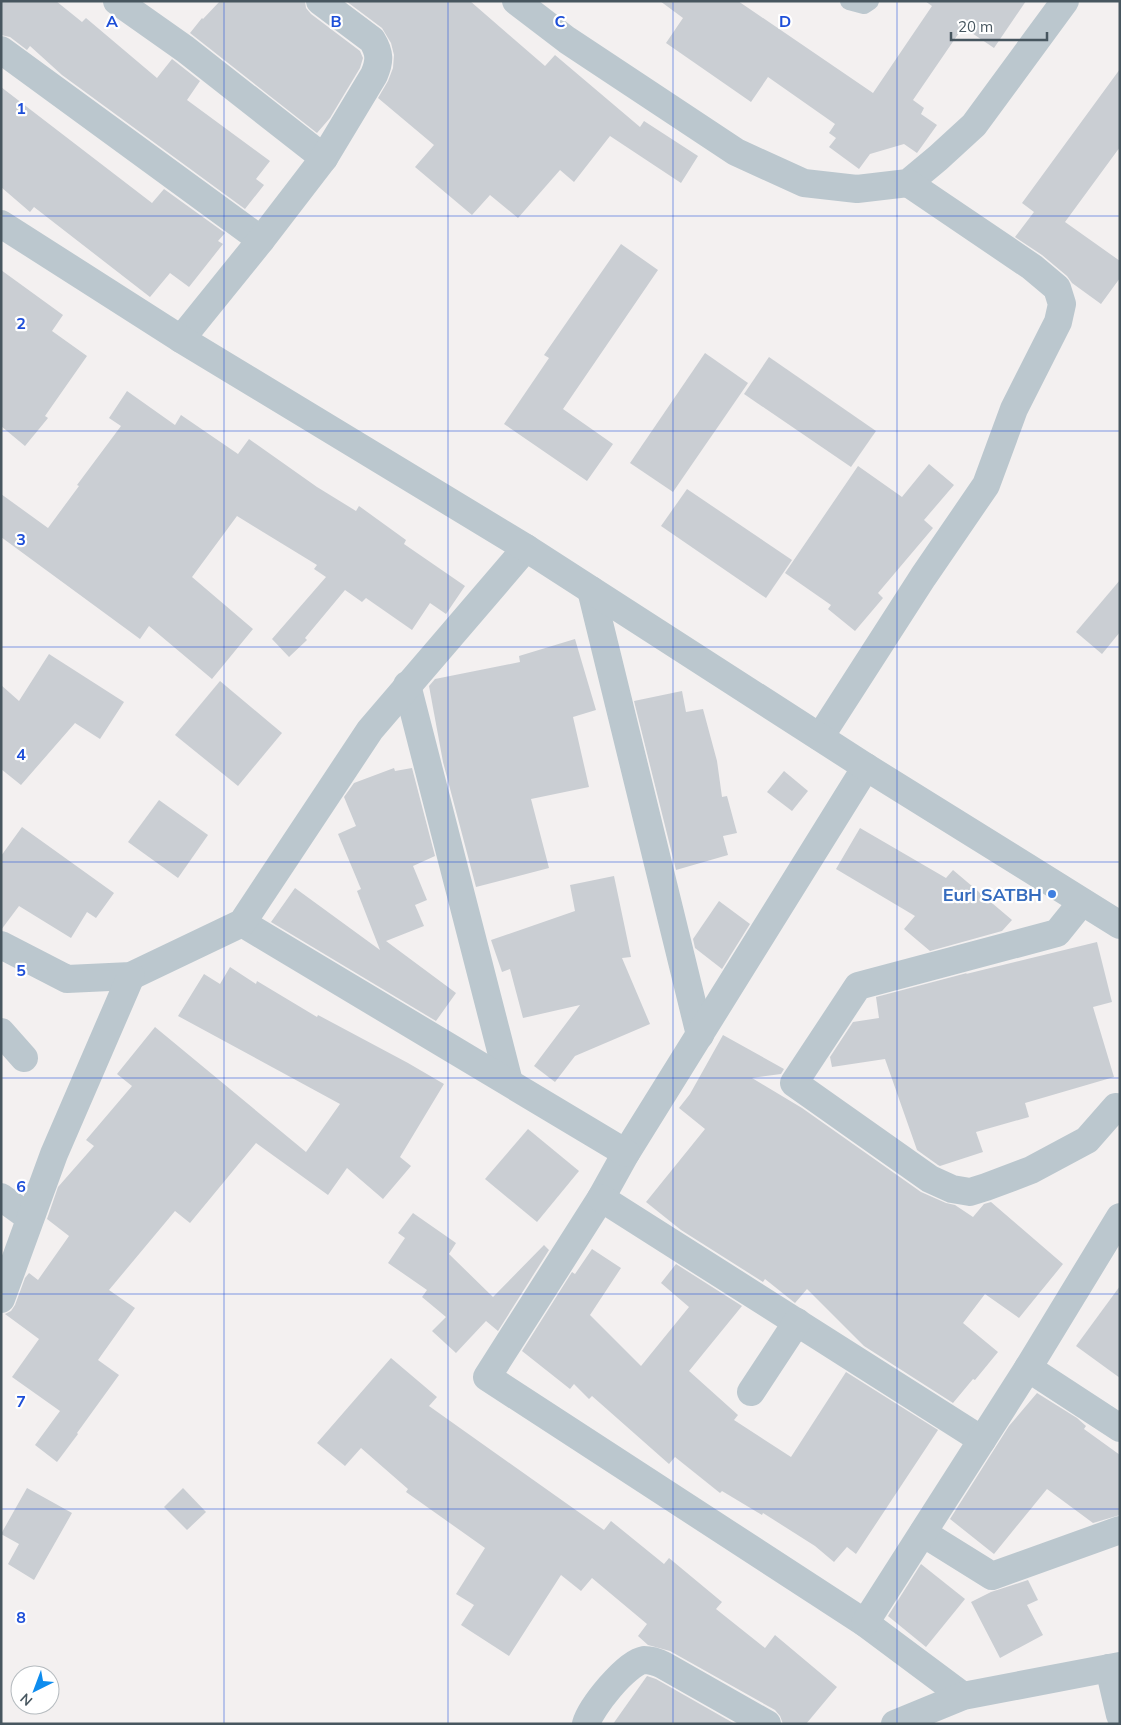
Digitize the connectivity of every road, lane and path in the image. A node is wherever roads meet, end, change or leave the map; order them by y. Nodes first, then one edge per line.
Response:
1 (116, 1) edge
2 (320, 1) edge
3 (516, 1) edge
4 (849, 1) edge
5 (870, 1) edge
6 (1065, 1) edge
7 (1, 50) edge
8 (324, 158) junction
9 (908, 183) junction
10 (1, 224) edge
11 (262, 240) junction
12 (181, 339) junction
13 (526, 548) junction
14 (591, 590) junction
15 (407, 685) junction
16 (820, 737) junction
17 (866, 767) junction
18 (1082, 902) junction
19 (242, 923) junction
20 (1120, 925) edge
21 (1, 945) edge
22 (131, 976) junction
23 (1, 1032) edge
24 (700, 1035) junction
25 (24, 1058) dead end
26 (509, 1082) junction
27 (1119, 1112) edge
28 (626, 1153) junction
29 (1, 1197) edge
30 (602, 1198) junction
31 (1120, 1217) edge
32 (30, 1218) junction
33 (1, 1299) edge
34 (797, 1322) junction
35 (1028, 1368) junction
36 (750, 1392) dead end
37 (1120, 1428) edge
38 (982, 1440) junction
39 (1120, 1530) edge
40 (923, 1533) junction
41 (866, 1623) junction
42 (1114, 1667) edge
43 (963, 1696) junction
44 (1120, 1715) edge
45 (586, 1724) edge
46 (767, 1724) edge
47 (895, 1724) edge

1 - 8 street
2 - 8 street
3 - 9 street
4 - 5 lane
6 - 9 street
7 - 11 street
8 - 11 street
9 - 16 street
10 - 12 street
11 - 12 street
12 - 13 street
13 - 14 street
13 - 15 street
14 - 16 street
14 - 24 street
15 - 19 street
15 - 26 street
16 - 17 street
17 - 18 street
17 - 24 street
18 - 20 street
18 - 27 street
19 - 22 street
19 - 26 street
21 - 22 street
22 - 32 street
23 - 25 street
24 - 28 street
26 - 28 street
28 - 30 street
29 - 32 street
30 - 34 street
30 - 41 street
31 - 35 street
32 - 33 street
34 - 36 street
34 - 38 street
35 - 37 street
35 - 38 street
38 - 40 street
39 - 40 street
40 - 41 street
41 - 43 street
42 - 43 street
42 - 44 street
43 - 47 street
45 - 46 street

